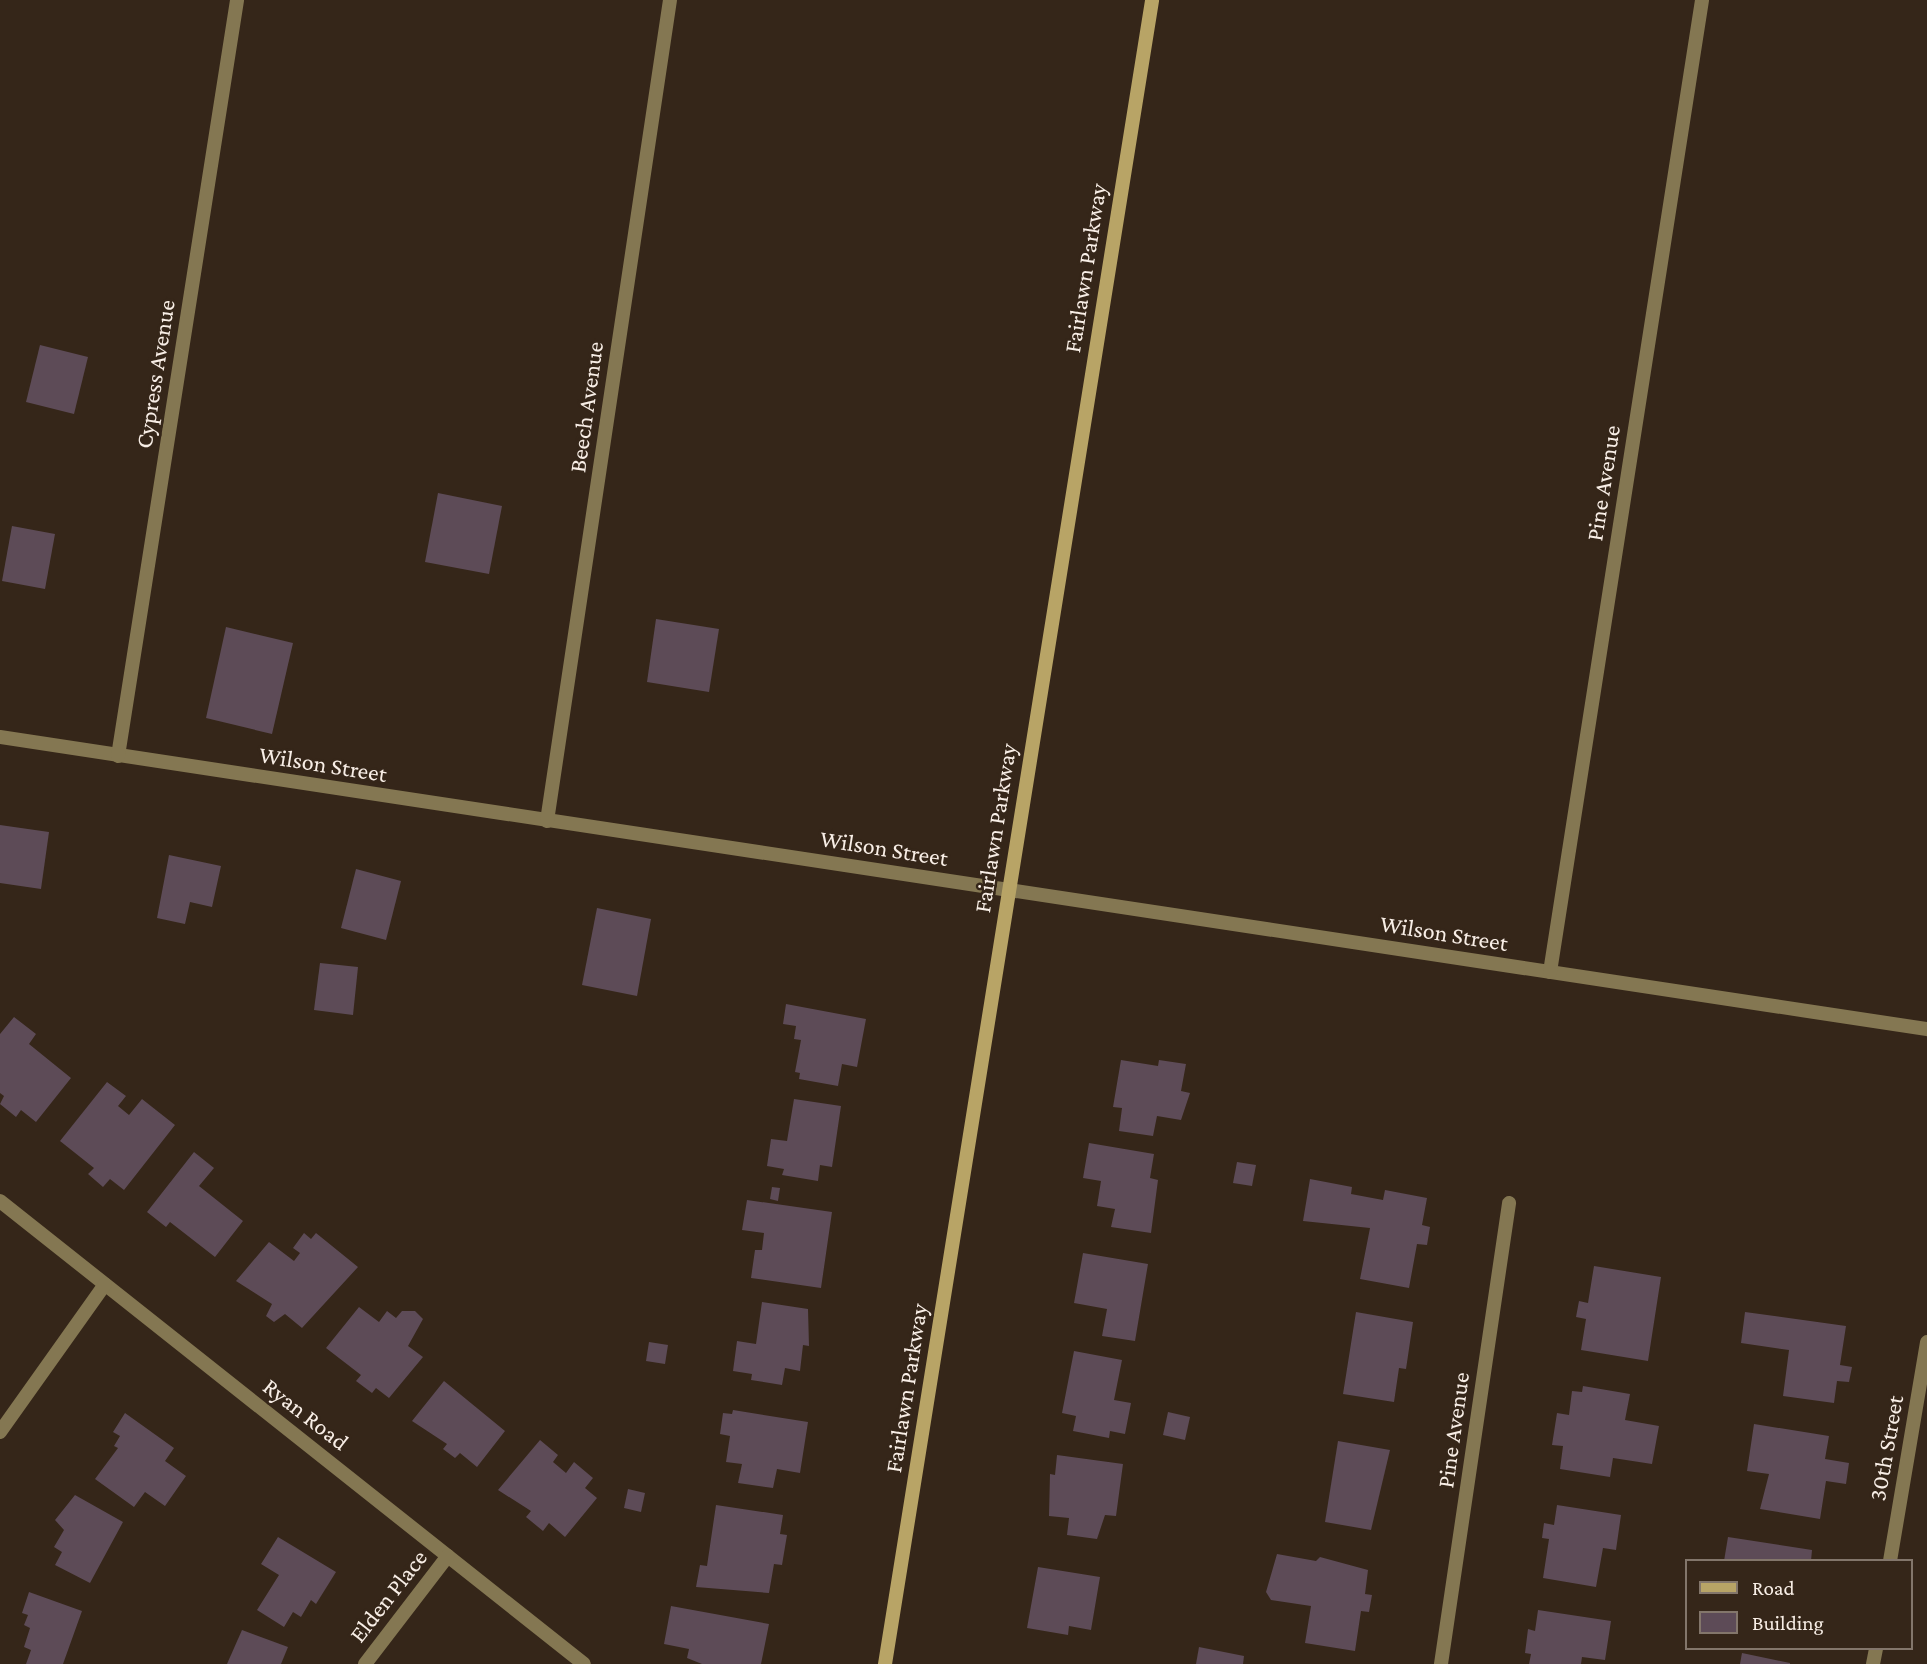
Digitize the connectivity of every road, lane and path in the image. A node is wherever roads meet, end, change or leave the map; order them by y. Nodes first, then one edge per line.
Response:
1 (237, 0) edge
2 (670, 0) edge
3 (1152, 0) edge
4 (1702, 0) edge
5 (0, 737) edge
6 (118, 756) junction
7 (547, 821) junction
8 (1008, 890) junction
9 (1549, 972) junction
10 (1927, 1029) edge
11 (0, 1201) edge
12 (1509, 1203) dead end
13 (105, 1284) junction
14 (1927, 1342) edge
15 (0, 1432) edge
16 (448, 1556) junction
17 (1890, 1559) edge
18 (365, 1664) edge
19 (584, 1664) edge
20 (885, 1664) edge
21 (1441, 1664) edge

1 - 6 street, Cypress Avenue
2 - 7 street, Beech Avenue
3 - 8 street, Fairlawn Parkway
4 - 9 street, Pine Avenue
5 - 6 street, Wilson Street
6 - 7 street, Wilson Street
7 - 8 street, Wilson Street
8 - 9 street, Wilson Street
8 - 20 street, Fairlawn Parkway
9 - 10 street, Wilson Street
11 - 13 street, Ryan Road
12 - 21 street, Pine Avenue
13 - 15 street
13 - 16 street, Ryan Road
14 - 17 street, 30th Street
16 - 18 street, Elden Place
16 - 19 street, Ryan Road

